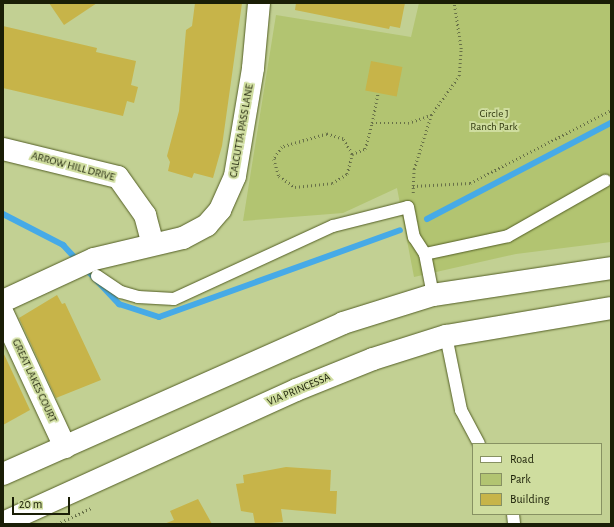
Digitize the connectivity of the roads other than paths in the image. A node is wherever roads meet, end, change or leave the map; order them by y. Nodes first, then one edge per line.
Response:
1 (259, 3) edge
2 (3, 149) edge
3 (604, 181) dead end
4 (152, 242) junction
5 (425, 254) junction
6 (95, 267) junction
7 (611, 268) edge
8 (433, 294) junction
9 (3, 302) edge
10 (611, 308) edge
11 (3, 314) edge
12 (446, 336) junction
13 (478, 443) edge
14 (65, 447) junction
15 (3, 474) edge
16 (3, 523) edge

1 - 4 street, CALCUTTA PASS LANE
2 - 4 street, ARROW HILL DRIVE
3 - 5 lane
4 - 6 street, CALCUTTA PASS LANE
5 - 6 lane
5 - 8 lane
6 - 9 street, CALCUTTA PASS LANE
7 - 8 street
8 - 14 street
10 - 12 street, VIA PRINCESSA
11 - 14 street, GREAT LAKES COURT
12 - 13 lane
12 - 16 street, VIA PRINCESSA
14 - 15 street

